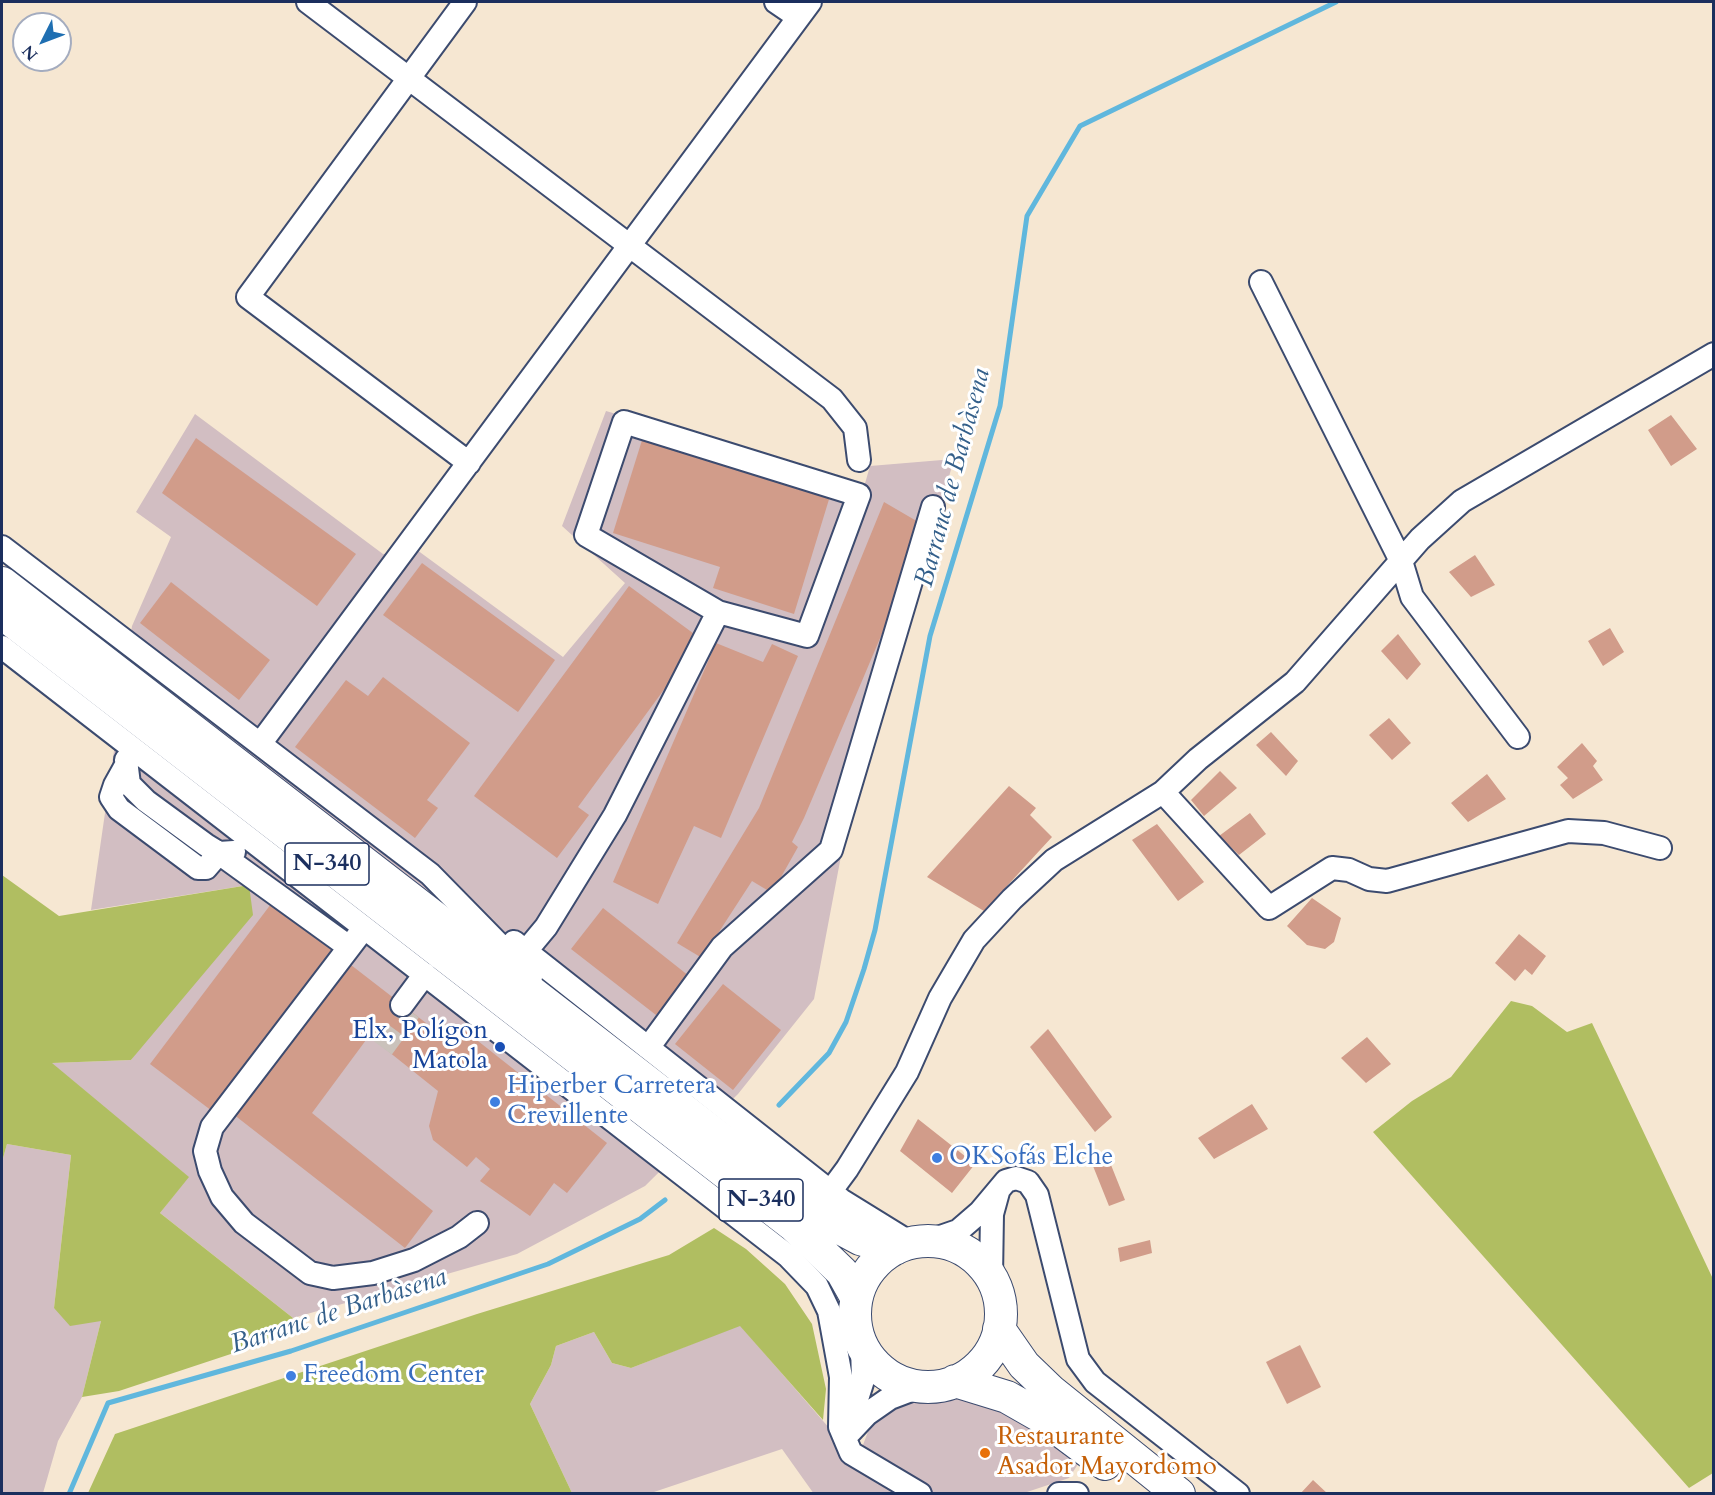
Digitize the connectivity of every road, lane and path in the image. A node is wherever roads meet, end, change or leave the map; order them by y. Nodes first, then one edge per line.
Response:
1 (308, 2) edge
2 (465, 2) edge
3 (776, 2) edge
4 (804, 9) edge
5 (411, 77) junction
6 (630, 243) junction
7 (1262, 282) dead end
8 (1713, 354) edge
9 (859, 460) dead end
10 (469, 463) junction
11 (933, 507) dead end
12 (2, 547) edge
13 (1401, 561) junction
14 (2, 583) edge
15 (718, 612) junction
16 (2, 613) edge
17 (2, 647) edge
18 (1518, 737) dead end
19 (127, 744) junction
20 (260, 744) junction
21 (1163, 792) junction
22 (1660, 848) dead end
23 (265, 851) junction
24 (219, 853) junction
25 (430, 874) junction
26 (364, 928) junction
27 (350, 948) junction
28 (526, 951) junction
29 (428, 978) junction
30 (406, 1008) tunnel mouth
31 (478, 1016) junction
32 (593, 1040) junction
33 (648, 1048) junction
34 (653, 1116) junction
35 (1000, 1187) junction
36 (830, 1192) junction
37 (477, 1223) dead end
38 (912, 1244) junction
39 (991, 1277) junction
40 (856, 1297) junction
41 (999, 1329) junction
42 (862, 1347) junction
43 (956, 1381) junction
44 (919, 1387) junction
45 (845, 1438) junction
46 (920, 1494) edge
47 (1059, 1494) edge
48 (1077, 1494) edge
49 (1144, 1494) edge
50 (1179, 1494) edge
51 (1238, 1494) edge

1 - 5 street
2 - 5 street
3 - 4 street
4 - 6 street
5 - 6 street
5 - 10 street
6 - 9 street
6 - 10 street
7 - 13 street
8 - 13 street
10 - 20 street
11 - 33 street
12 - 20 street
13 - 18 street
13 - 21 street
14 - 32 highway, N-340
15 - 15 street
15 - 28 street
16 - 34 highway, N-340
17 - 19 street
19 - 23 street
19 - 24 street
20 - 25 street
21 - 22 street
21 - 36 street
23 - 24 street
23 - 26 street
24 - 27 street
25 - 28 street
25 - 32 street
26 - 27 street
26 - 29 street
27 - 37 street
28 - 33 street
29 - 30 street
29 - 31 street
31 - 34 street
31 - 45 street
32 - 38 highway, N-340
33 - 36 street
34 - 40 highway, N-340
35 - 38 street
35 - 39 street
35 - 51 street
36 - 38 street
38 - 39 highway, N-340
38 - 40 highway, N-340
39 - 41 highway, N-340
40 - 42 highway, N-340
41 - 43 highway, N-340
41 - 50 highway
42 - 44 highway, N-340
42 - 45 street
43 - 44 highway, N-340
43 - 49 highway, N-340
44 - 45 street
45 - 46 street
47 - 48 street

